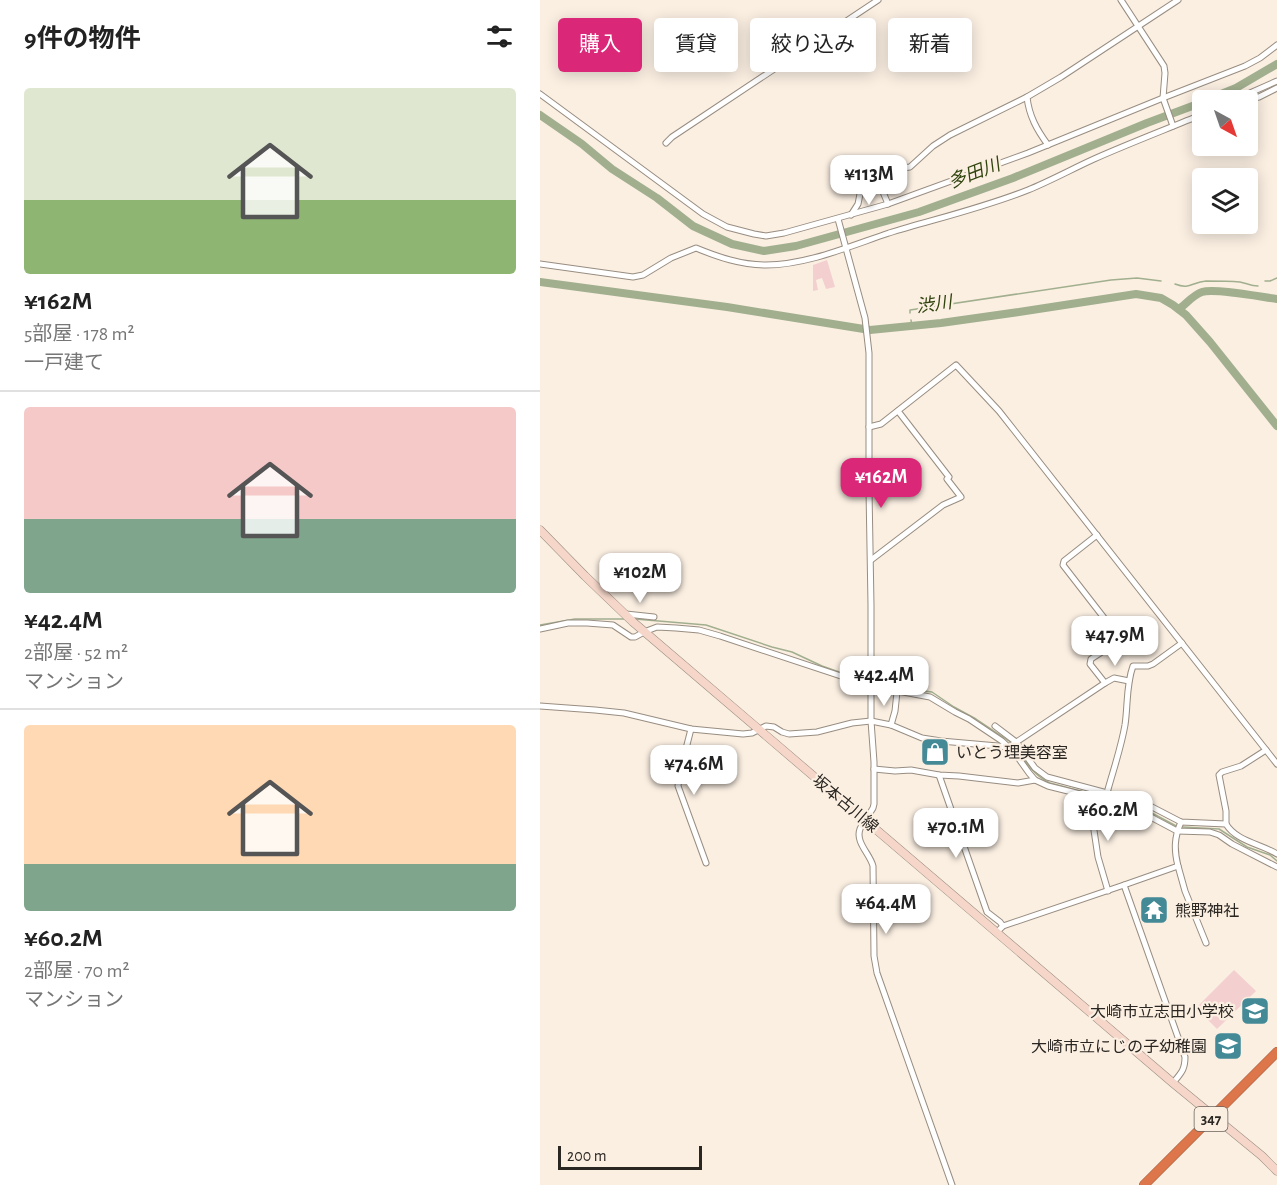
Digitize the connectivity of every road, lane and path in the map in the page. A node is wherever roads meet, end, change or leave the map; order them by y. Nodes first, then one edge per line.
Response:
1 (878, 0) edge
2 (1121, 0) edge
3 (1178, 0) edge
4 (1139, 26) junction
5 (1277, 45) edge
6 (1277, 81) edge
7 (1277, 88) edge
8 (1257, 90) edge
9 (540, 94) edge
10 (1027, 97) junction
11 (1258, 97) edge
12 (1163, 99) junction
13 (1192, 118) edge
14 (1173, 125) junction
15 (666, 143) dead end
16 (1048, 145) junction
17 (861, 189) dead end
18 (888, 204) junction
19 (851, 215) junction
20 (838, 221) junction
21 (846, 246) junction
22 (540, 264) edge
23 (898, 411) junction
24 (869, 427) junction
25 (541, 533) edge
26 (1097, 536) junction
27 (871, 560) junction
28 (624, 614) junction
29 (654, 617) dead end
30 (540, 629) edge
31 (644, 632) junction
32 (1182, 643) junction
33 (1129, 681) junction
34 (871, 682) junction
35 (1105, 682) junction
36 (897, 692) junction
37 (540, 706) edge
38 (871, 721) junction
39 (891, 725) junction
40 (994, 726) dead end
41 (691, 729) junction
42 (759, 729) junction
43 (1012, 745) junction
44 (1266, 750) junction
45 (1277, 764) edge
46 (874, 769) junction
47 (939, 775) junction
48 (1035, 780) junction
49 (1107, 793) junction
50 (1091, 794) junction
51 (866, 820) junction
52 (1226, 824) junction
53 (1179, 827) junction
54 (1277, 854) edge
55 (706, 863) dead end
56 (1178, 866) junction
57 (1277, 867) edge
58 (1124, 885) junction
59 (1108, 891) junction
60 (1000, 929) junction
61 (1206, 944) dead end
62 (1277, 1052) edge
63 (1173, 1083) junction
64 (1214, 1115) junction
65 (1277, 1171) edge
66 (952, 1185) edge
67 (1144, 1185) edge

1 - 15 street
2 - 4 street
3 - 4 street
4 - 10 street
4 - 12 street
5 - 12 street
6 - 8 street
7 - 11 street
9 - 20 street
10 - 16 street
10 - 18 street
12 - 14 street
12 - 16 street
13 - 14 street
14 - 21 street
16 - 18 street
17 - 19 street
18 - 19 street
19 - 20 street
20 - 21 street
21 - 22 street
21 - 24 street
23 - 24 street
23 - 26 street
23 - 27 street
24 - 27 street
25 - 28 main road, 坂本古川線
26 - 32 street
26 - 35 street
27 - 34 street
28 - 29 street
28 - 31 main road, 坂本古川線
30 - 31 street
31 - 34 street
31 - 42 main road, 坂本古川線
32 - 33 street
32 - 44 street
33 - 35 street
33 - 49 street
34 - 36 street
34 - 38 street
35 - 43 street
36 - 39 street
36 - 43 street
37 - 41 street
38 - 39 street
38 - 42 street
38 - 46 street
39 - 43 street
40 - 43 street
41 - 42 street
41 - 55 street
42 - 51 main road, 坂本古川線
43 - 48 street
43 - 50 street
44 - 45 street
44 - 52 street
46 - 47 street
46 - 51 street
47 - 48 street
47 - 60 street
48 - 50 street
49 - 50 street
49 - 53 street
50 - 53 street
50 - 59 street
51 - 60 main road, 坂本古川線
51 - 66 street
52 - 53 street
52 - 54 street
53 - 56 street
53 - 57 street
56 - 58 street
56 - 61 street
58 - 59 street
58 - 63 street
59 - 60 street
60 - 63 main road, 坂本古川線
62 - 64 highway, 347
63 - 64 main road, 坂本古川線
64 - 65 main road, 坂本古川線
64 - 67 highway, 347

